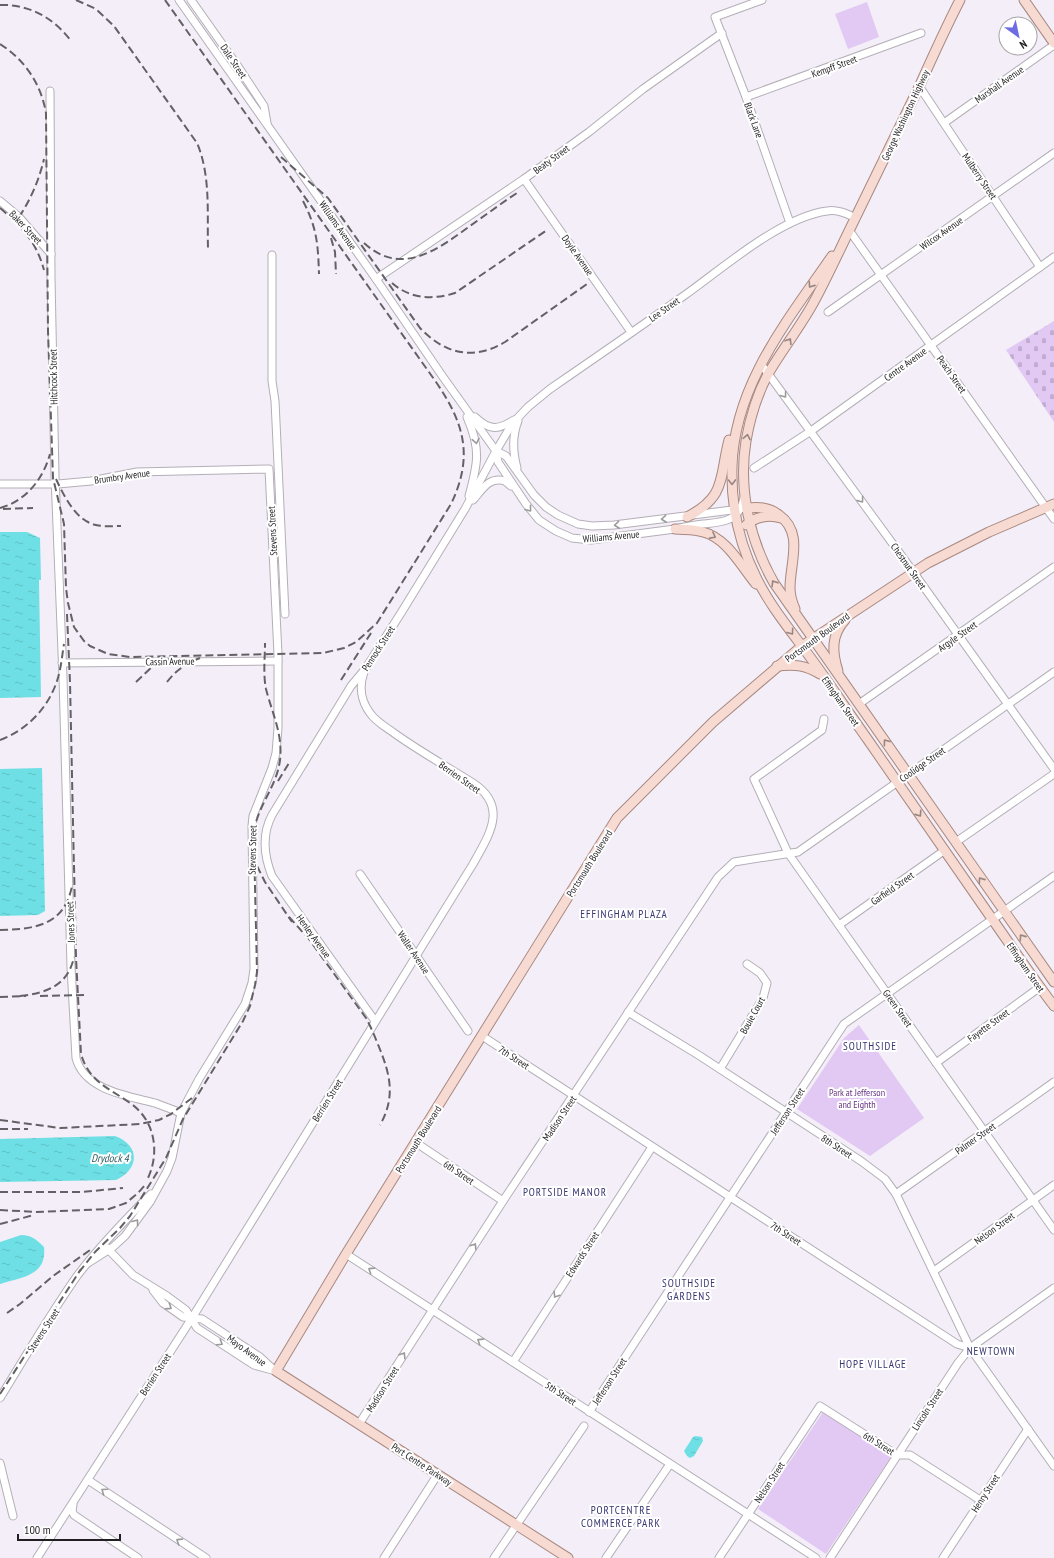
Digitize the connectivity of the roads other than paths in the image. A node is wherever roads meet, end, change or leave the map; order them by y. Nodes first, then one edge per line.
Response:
1 (178, 0) edge
2 (192, 0) edge
3 (762, 0) edge
4 (960, 0) edge
5 (1024, 0) edge
6 (722, 33) junction
7 (921, 33) dead end
8 (1054, 44) edge
9 (919, 86) junction
10 (50, 91) dead end
11 (746, 97) junction
12 (944, 122) junction
13 (268, 126) junction
14 (1054, 153) edge
15 (524, 179) junction
16 (993, 196) junction
17 (0, 201) edge
18 (856, 218) junction
19 (790, 223) junction
20 (849, 230) junction
21 (52, 254) junction
22 (272, 255) dead end
23 (1054, 257) edge
24 (1040, 267) junction
25 (881, 275) junction
26 (376, 279) junction
27 (828, 312) dead end
28 (631, 332) junction
29 (931, 345) junction
30 (761, 364) junction
31 (768, 374) junction
32 (744, 400) junction
33 (462, 405) junction
34 (520, 415) junction
35 (811, 431) junction
36 (496, 451) junction
37 (754, 468) dead end
38 (269, 469) joint
39 (520, 473) junction
40 (0, 484) edge
41 (55, 484) junction
42 (518, 494) junction
43 (1050, 505) edge
44 (465, 509) junction
45 (740, 511) junction
46 (687, 517) junction
47 (784, 519) junction
48 (1054, 519) edge
49 (750, 522) junction
50 (675, 529) junction
51 (741, 536) junction
52 (1054, 567) edge
53 (913, 572) junction
54 (767, 598) junction
55 (853, 611) junction
56 (285, 614) dead end
57 (802, 624) junction
58 (958, 635) junction
59 (812, 639) junction
60 (802, 646) junction
61 (278, 661) junction
62 (62, 663) junction
63 (777, 666) junction
64 (366, 668) junction
65 (1054, 672) edge
66 (824, 677) junction
67 (840, 678) junction
68 (860, 704) junction
69 (1007, 704) junction
70 (824, 719) dead end
71 (1054, 769) edge
72 (909, 774) junction
73 (1054, 774) edge
74 (897, 782) junction
75 (956, 842) junction
76 (265, 845) joint
77 (945, 850) junction
78 (788, 853) junction
79 (360, 874) dead end
80 (1054, 876) edge
81 (1004, 912) junction
82 (993, 919) junction
83 (839, 925) junction
84 (416, 955) junction
85 (748, 964) dead end
86 (1053, 980) edge
87 (1040, 987) junction
88 (888, 994) junction
89 (1054, 1006) edge
90 (628, 1012) junction
91 (375, 1021) junction
92 (468, 1031) dead end
93 (482, 1036) junction
94 (936, 1063) junction
95 (720, 1069) junction
96 (1054, 1082) edge
97 (574, 1096) junction
98 (181, 1113) junction
99 (786, 1113) junction
100 (984, 1131) junction
101 (416, 1142) junction
102 (652, 1146) junction
103 (1054, 1185) edge
104 (896, 1194) junction
105 (730, 1198) junction
106 (1033, 1200) junction
107 (502, 1201) junction
108 (1054, 1230) edge
109 (107, 1247) junction
110 (346, 1254) junction
111 (934, 1271) junction
112 (1054, 1288) edge
113 (433, 1310) junction
114 (192, 1318) junction
115 (970, 1348) junction
116 (513, 1362) junction
117 (276, 1371) junction
118 (0, 1398) edge
119 (820, 1406) joint
120 (589, 1412) junction
121 (359, 1424) junction
122 (584, 1426) dead end
123 (1028, 1429) junction
124 (897, 1455) junction
125 (0, 1463) edge
126 (670, 1464) junction
127 (1054, 1466) edge
128 (438, 1474) junction
129 (88, 1480) junction
130 (980, 1500) junction
131 (73, 1504) junction
132 (748, 1514) junction
133 (13, 1516) dead end
134 (516, 1525) junction
135 (37, 1558) edge
136 (138, 1558) edge
137 (206, 1558) edge
138 (384, 1558) edge
139 (494, 1558) edge
140 (568, 1558) edge
141 (606, 1558) edge
142 (719, 1558) edge
143 (816, 1558) edge
144 (830, 1558) edge
145 (943, 1558) edge

1 - 13 street, Williams Avenue
2 - 13 street, Dale Street
3 - 6 street, Black Lane
4 - 9 main road, George Washington Highway
5 - 8 main road
6 - 11 street, Black Lane
6 - 15 street, Beaty Street
7 - 11 street, Kempff Street
8 - 12 street, Marshall Avenue
9 - 12 street, Mulberry Street
9 - 18 main road, George Washington Highway
10 - 21 street, Hitchcock Street
11 - 19 street, Black Lane
12 - 16 street, Mulberry Street
13 - 26 street, Williams Avenue
14 - 16 street, Wilcox Avenue
15 - 26 street, Beaty Street
15 - 28 street, Doyle Avenue
16 - 24 street, Mulberry Street
16 - 25 street, Wilcox Avenue
17 - 21 street, Baker Street
18 - 19 street, Lee Street
18 - 20 main road, George Washington Highway
19 - 28 street, Lee Street
20 - 25 street, Peach Street
20 -> 30 main road, George Washington Highway
31 -> 20 main road, George Washington Highway
21 - 41 street, Hitchcock Street
22 - 56 street, Stevens Street
23 - 24 street, Centre Avenue
24 - 29 street, Centre Avenue
25 - 27 street, Wilcox Avenue
25 - 29 street, Peach Street
26 - 33 street, Williams Avenue
28 - 34 street, Lee Street
29 - 35 street, Centre Avenue
29 - 43 street, Peach Street
30 - 31 street, Chestnut Street
30 - 32 main road, Effingham Street
31 -> 35 street, Chestnut Street
45 -> 31 main road, Effingham Street
32 -> 45 main road, Effingham Street
32 - 46 main road
33 - 34 street
33 - 36 street, Williams Avenue
33 -> 44 street
34 - 36 street, Lee Street
34 - 39 street
35 - 37 street, Centre Avenue
35 -> 53 street, Chestnut Street
36 - 39 street, Williams Avenue
36 - 42 street, Williams Avenue
36 - 44 street, Pennock Street
38 - 41 street, Brumbry Avenue
38 - 61 street, Stevens Street
46 -> 39 street, Williams Avenue
40 - 41 street, Brumbry Avenue
41 - 62 street, Hitchcock Street
42 - 44 street
42 -> 50 street, Williams Avenue
43 - 48 street, Peach Street
43 - 53 main road, Portsmouth Boulevard
44 - 64 street, Pennock Street
45 - 46 street, Williams Avenue
45 - 47 main road
45 - 49 main road, Effingham Street
45 - 50 street, Williams Avenue
45 - 51 main road, Effingham Street
47 - 49 main road
47 - 57 main road
49 - 51 main road
57 -> 49 main road, Effingham Street
50 -> 54 main road
51 - 54 main road, Effingham Street
52 - 58 street, Argyle Street
53 - 55 main road, Portsmouth Boulevard
53 - 58 street, Chestnut Street
54 -> 60 main road, Effingham Street
55 - 59 main road, Portsmouth Boulevard
55 - 67 main road
57 - 59 main road, Effingham Street
58 - 68 street, Argyle Street
58 - 69 street, Chestnut Street
59 - 60 main road, Portsmouth Boulevard
59 - 67 main road, Effingham Street
60 - 63 main road, Portsmouth Boulevard
60 - 66 main road, Effingham Street
61 - 62 street, Cassin Avenue
61 - 98 street, Stevens Street
62 - 98 street, Jones Street
63 - 66 main road
63 - 93 main road, Portsmouth Boulevard
64 - 76 street, Pennock Street
64 - 84 street, Berrien Street
65 - 69 street, Coolidge Street
66 - 74 main road, Effingham Street
67 - 68 main road, Effingham Street
72 -> 68 main road, Effingham Street
69 - 71 street, Chestnut Street
69 - 72 street, Coolidge Street
70 - 78 street, Green Street
72 - 74 street, Coolidge Street
72 - 75 main road, Effingham Street
73 - 75 street
74 -> 77 main road, Effingham Street
74 - 78 street, Coolidge Street
81 -> 75 main road, Effingham Street
76 - 91 street, Henley Avenue
77 - 82 main road, Effingham Street
77 - 83 street, Garfield Street
78 - 83 street, Green Street
78 - 90 street, Madison Street
79 - 84 street, Waller Avenue
80 - 81 street, Jefferson Street
81 - 82 street, Jefferson Street
86 -> 81 main road, Effingham Street
82 - 87 main road, Effingham Street
82 - 88 street, Jefferson Street
83 - 88 street, Green Street
84 - 91 street, Berrien Street
84 - 92 street, Waller Avenue
85 - 95 street, Bouie Court
87 - 89 main road, Effingham Street
87 - 94 street, Fayette Street
88 - 94 street, Green Street
88 - 99 street, Jefferson Street
90 - 95 street, 8th Street
90 - 97 street, Madison Street
91 - 114 street, Berrien Street
93 - 97 street, 7th Street
93 - 101 main road, Portsmouth Boulevard
94 - 100 street, Green Street
95 - 99 street, 8th Street
96 - 100 street, Palmer Street
97 - 102 street, 7th Street
97 - 107 street, Madison Street
98 - 109 street, Stevens Street
99 - 104 street, 8th Street
99 - 105 street, Jefferson Street
100 - 104 street, Palmer Street
100 - 106 street, Green Street
101 - 107 street, 6th Street
101 - 110 main road, Portsmouth Boulevard
102 - 105 street, 7th Street
102 -> 116 street, Edwards Street
103 - 106 street, Nelson Street
104 - 111 street, 8th Street
105 - 115 street, 7th Street
105 - 120 street, Jefferson Street
106 - 108 street, Green Street
106 - 111 street, Nelson Street
113 -> 107 street, Madison Street
109 - 114 street, Mayo Avenue
109 - 118 street, Stevens Street
113 -> 110 street, 5th Street
110 - 117 main road, Portsmouth Boulevard
111 - 115 street, 8th Street
112 - 115 street, Lincoln Street
116 -> 113 street, 5th Street
121 -> 113 street, Madison Street
114 - 117 street, Mayo Avenue
114 -> 117 street, Mayo Avenue
114 - 129 street, Berrien Street
115 - 123 street
115 - 124 street, Lincoln Street
116 - 120 street, 5th Street
117 - 121 main road, Port Centre Parkway
119 - 124 street, 6th Street
119 - 132 street, Nelson Street
120 - 126 street, 5th Street
121 - 128 main road, Port Centre Parkway
122 - 134 street
123 - 127 street
123 - 130 street, Henry Street
124 - 130 street, 6th Street
124 - 144 street, Lincoln Street
125 - 133 street
126 - 132 street, 5th Street
126 - 141 street
128 - 134 main road, Port Centre Parkway
128 - 138 street
129 - 131 street, Berrien Street
137 -> 129 street
130 - 145 street, Henry Street
131 - 135 street, Berrien Street
131 - 136 street
132 - 142 street, Nelson Street
132 - 143 street, 5th Street
134 - 139 street
134 - 140 main road, Port Centre Parkway

